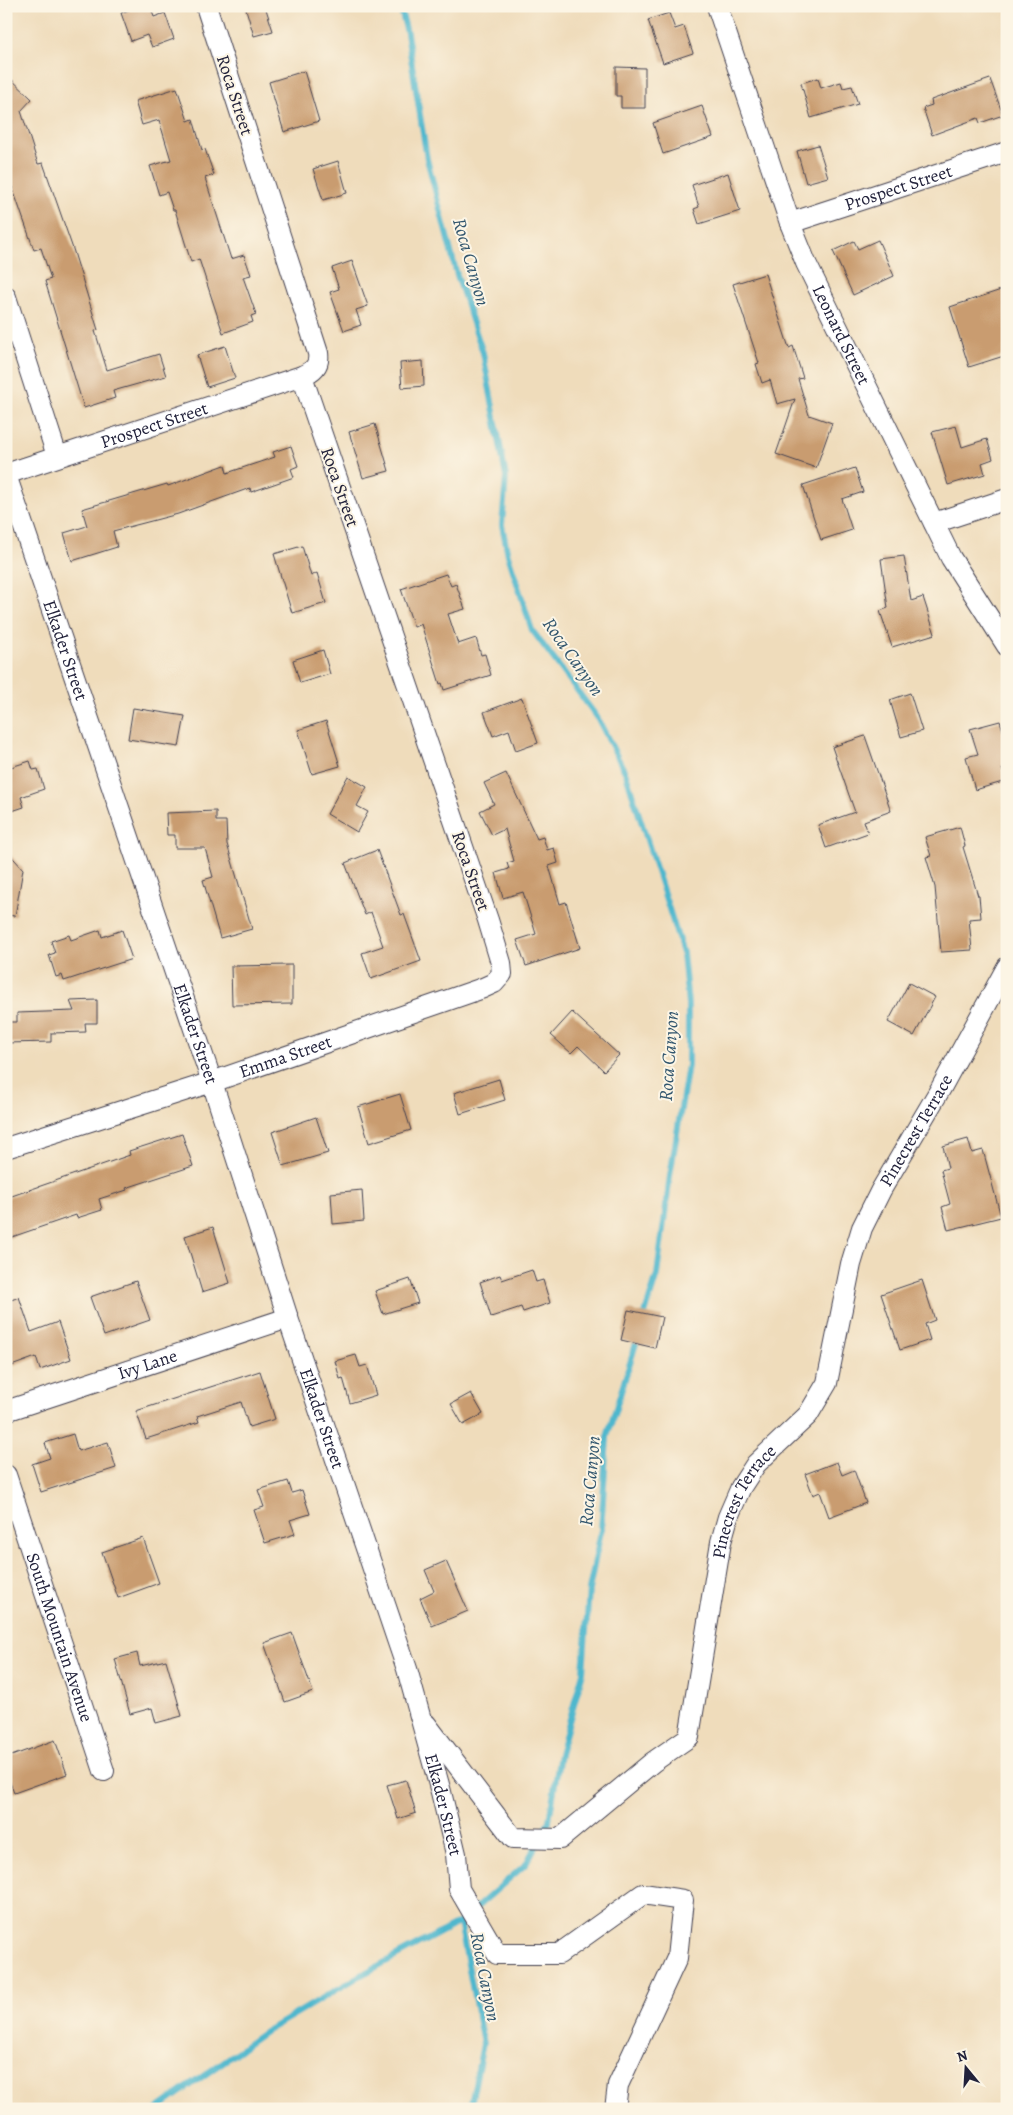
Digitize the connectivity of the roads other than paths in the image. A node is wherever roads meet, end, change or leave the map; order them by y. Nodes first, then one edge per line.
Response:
1 (206, 6) edge
2 (717, 6) edge
3 (1007, 152) edge
4 (790, 223) junction
5 (6, 297) edge
6 (302, 376) junction
7 (57, 456) junction
8 (6, 475) edge
9 (1007, 499) edge
10 (934, 523) junction
11 (1007, 646) edge
12 (1007, 966) edge
13 (502, 974) joint
14 (212, 1082) junction
15 (6, 1148) edge
16 (288, 1318) junction
17 (6, 1411) edge
18 (7, 1481) edge
19 (420, 1716) junction
20 (104, 1770) dead end
21 (616, 2109) edge

1 - 6 street, Roca Street
2 - 4 street, Leonard Street
3 - 4 street, Prospect Street
4 - 10 street, Leonard Street
5 - 7 street
6 - 7 street, Prospect Street
6 - 13 street, Roca Street
7 - 8 street, Prospect Street
8 - 14 street, Elkader Street
9 - 10 street
10 - 11 street, Leonard Street
12 - 19 street, Pinecrest Terrace
13 - 14 street, Emma Street
14 - 15 street, Emma Street
14 - 16 street, Elkader Street
16 - 17 street, Ivy Lane
16 - 19 street, Elkader Street
18 - 20 street, South Mountain Avenue
19 - 21 street, Elkader Street

